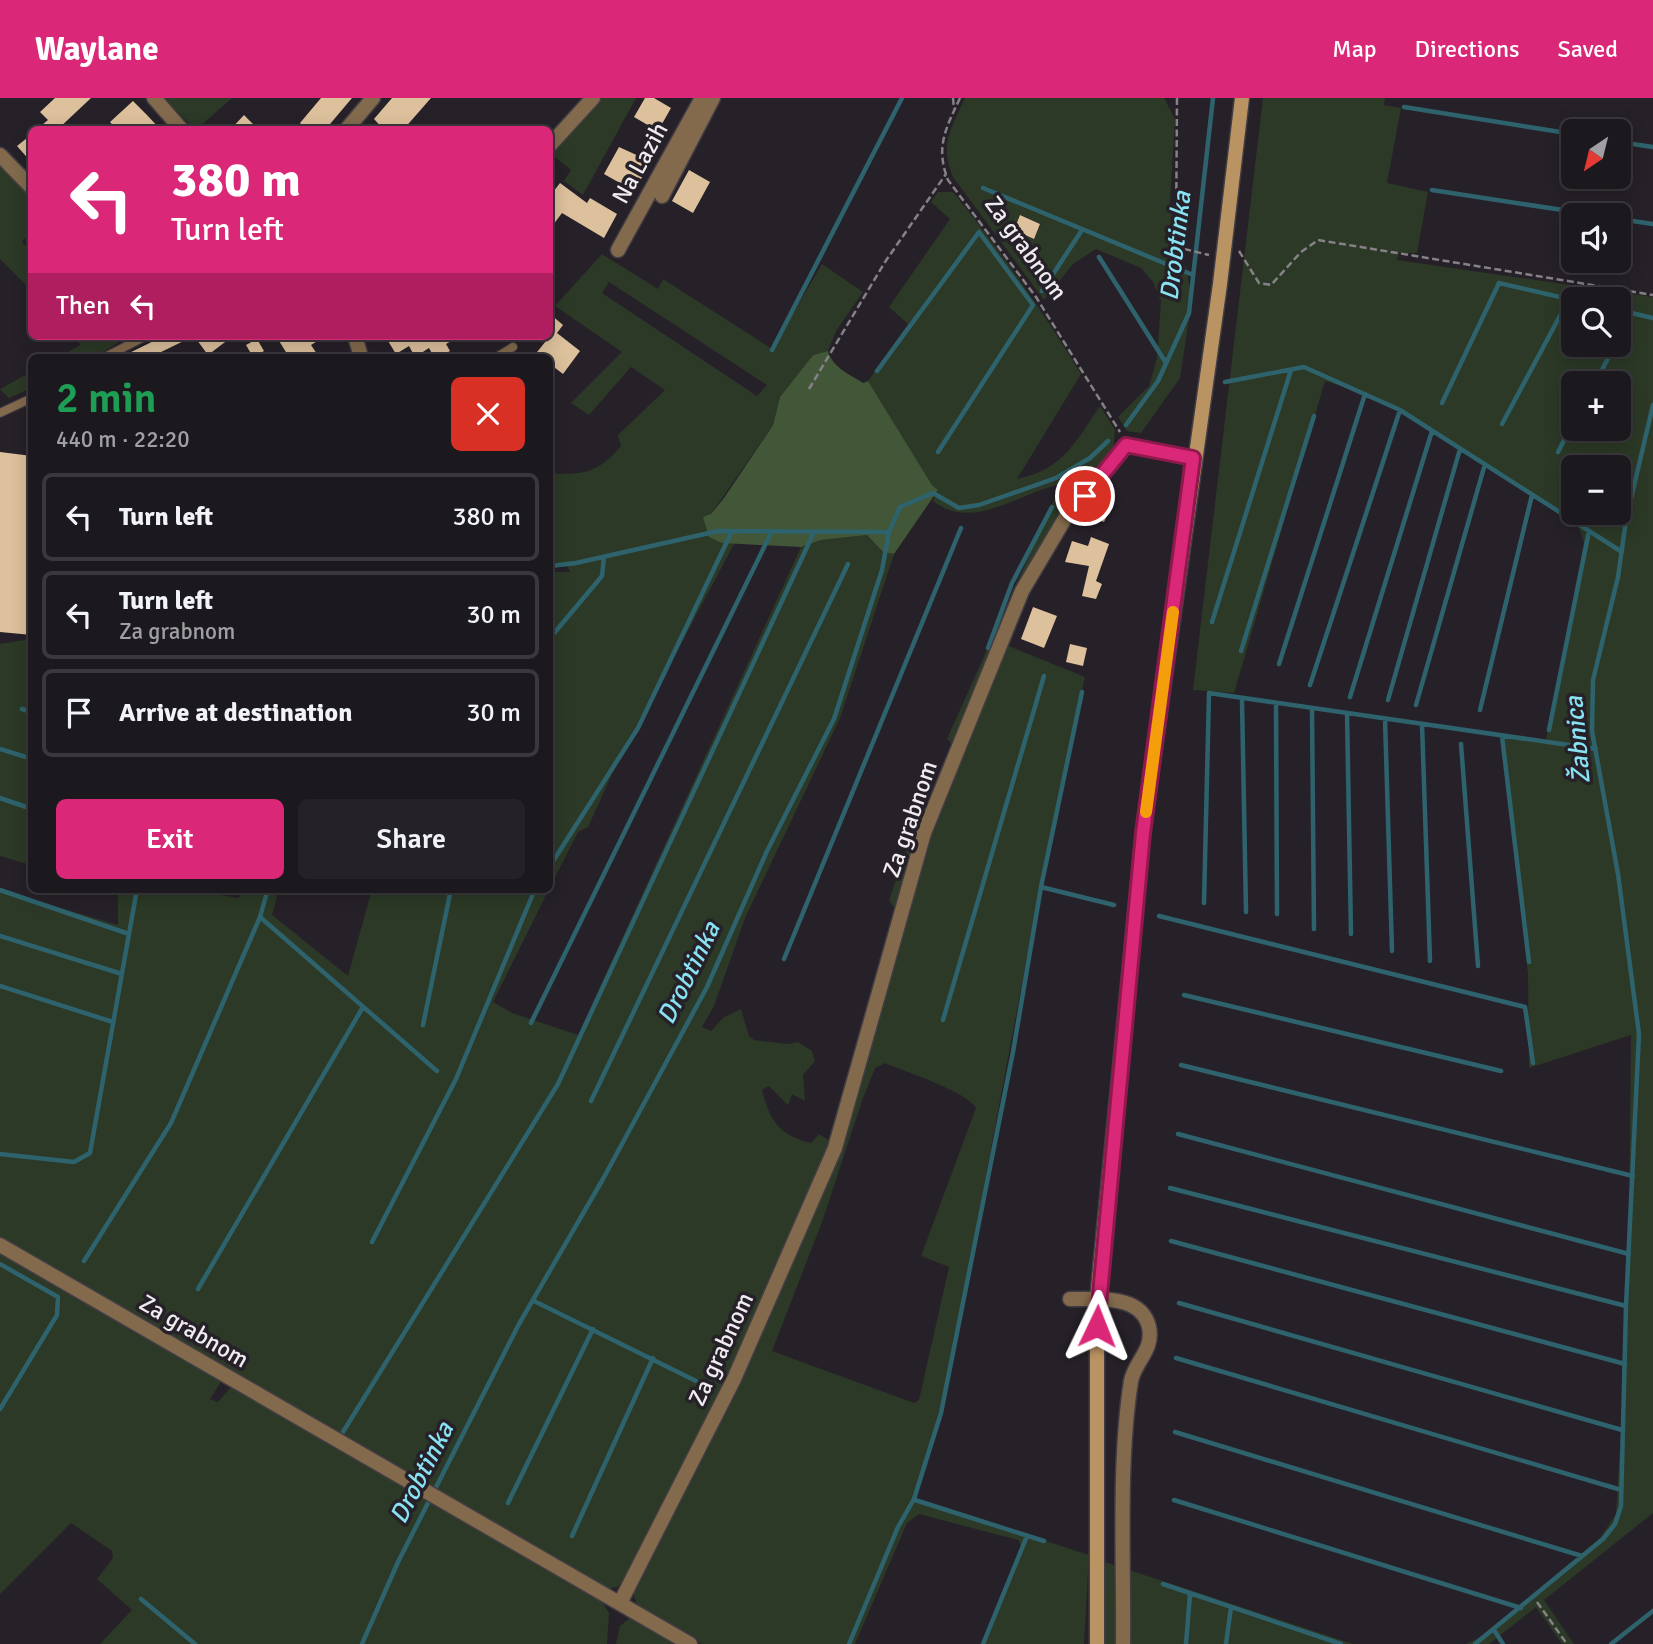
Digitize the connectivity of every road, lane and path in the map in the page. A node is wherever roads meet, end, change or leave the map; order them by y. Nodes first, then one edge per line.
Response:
1 (154, 98) edge
2 (373, 98) edge
3 (593, 98) edge
4 (702, 98) edge
5 (713, 98) edge
6 (953, 98) edge
7 (960, 98) edge
8 (1177, 98) edge
9 (1242, 98) edge
10 (954, 111) junction
11 (177, 126) edge
12 (349, 126) edge
13 (553, 142) edge
14 (0, 155) edge
15 (946, 174) junction
16 (28, 184) edge
17 (662, 196) dead end
18 (1226, 230) junction
19 (618, 250) dead end
20 (1202, 253) dead end
21 (1653, 295) edge
22 (138, 340) edge
23 (513, 347) dead end
24 (111, 354) edge
25 (502, 354) edge
26 (809, 389) dead end
27 (28, 400) edge
28 (0, 413) edge
29 (1126, 445) junction
30 (1193, 458) junction
31 (0, 1245) edge
32 (1070, 1299) dead end
33 (1097, 1300) junction
34 (1537, 1601) dead end
35 (620, 1603) junction
36 (690, 1644) edge
37 (1097, 1644) edge
38 (1124, 1644) edge
39 (1567, 1644) edge

1 - 11 street
2 - 12 street
3 - 13 street
4 - 19 street, Na Lazih
5 - 17 street, Na Lazih
6 - 10 path
7 - 10 path, Za grabnom
8 - 20 path
9 - 18 main road
10 - 15 path, Za grabnom
14 - 16 street
15 - 26 path
15 - 29 path, Za grabnom
18 - 21 path
18 - 30 main road
22 - 24 lane
23 - 25 lane
27 - 28 lane
29 - 30 street
29 - 35 street, Za grabnom
30 - 33 main road
31 - 35 street, Za grabnom
32 - 33 street
33 - 37 main road
33 - 38 street
34 - 39 path
35 - 36 street, Za grabnom

